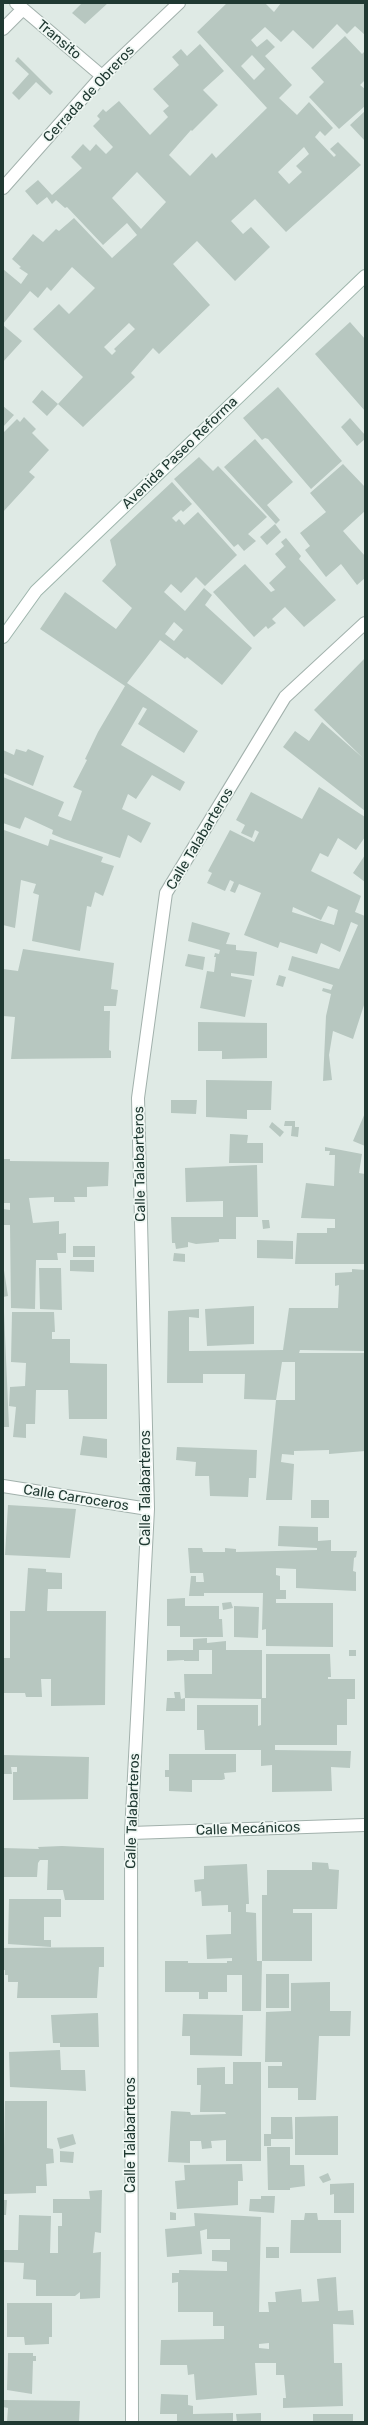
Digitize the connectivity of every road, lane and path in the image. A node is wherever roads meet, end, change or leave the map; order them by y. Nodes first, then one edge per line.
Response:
1 (179, 3) edge
2 (19, 6) edge
3 (3, 29) edge
4 (102, 76) junction
5 (3, 188) edge
6 (363, 281) edge
7 (365, 622) edge
8 (3, 637) edge
9 (3, 1486) edge
10 (148, 1509) junction
11 (365, 1825) edge
12 (131, 1833) junction
13 (132, 2422) edge

1 - 4 street, Cerrada de Obreros
2 - 3 street
2 - 4 street, Transito
4 - 5 street, Cerrada de Obreros
6 - 8 street, Avenida Paseo Reforma
7 - 10 street, Calle Talabarteros
9 - 10 street, Calle Carroceros
10 - 12 street, Calle Talabarteros
11 - 12 street, Calle Mecánicos
12 - 13 street, Calle Talabarteros

